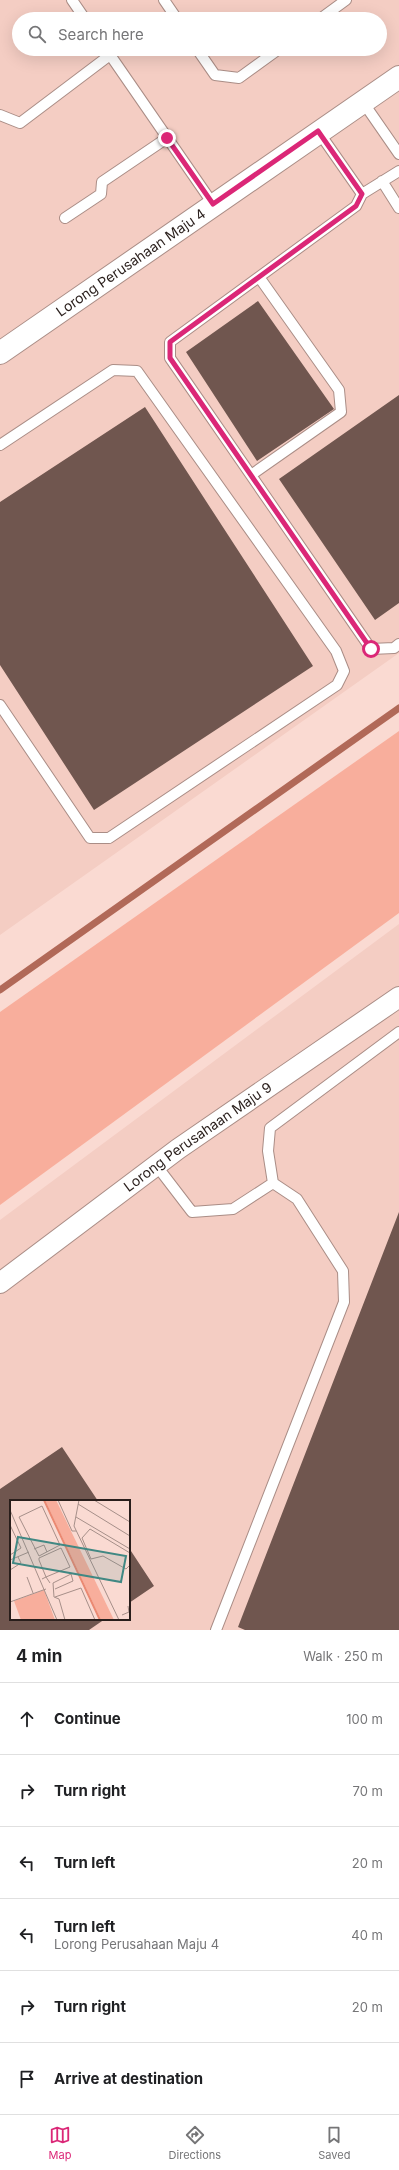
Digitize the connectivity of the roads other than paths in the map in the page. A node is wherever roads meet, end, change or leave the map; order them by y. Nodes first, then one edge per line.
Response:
1 (72, 0) edge
2 (164, 0) edge
3 (346, 0) edge
4 (80, 12) edge
5 (172, 12) edge
6 (330, 12) edge
7 (103, 56) edge
8 (111, 56) edge
9 (202, 56) edge
10 (269, 56) edge
11 (399, 77) edge
12 (363, 102) junction
13 (0, 115) edge
14 (318, 131) junction
15 (167, 138) junction
16 (399, 154) edge
17 (399, 171) edge
18 (382, 181) junction
19 (362, 194) junction
20 (213, 204) junction
21 (399, 208) edge
22 (65, 218) dead end
23 (259, 276) junction
24 (0, 352) edge
25 (0, 445) edge
26 (251, 475) junction
27 (399, 644) edge
28 (0, 705) edge
29 (399, 997) edge
30 (399, 1032) edge
31 (156, 1165) junction
32 (273, 1183) junction
33 (0, 1283) edge
34 (216, 1630) edge

1 - 4 lane
2 - 5 lane
3 - 6 lane
7 - 13 lane
8 - 15 lane
9 - 10 lane
11 - 12 street, Lorong Perusahaan Maju 4
12 - 14 street, Lorong Perusahaan Maju 4
12 - 16 lane
14 - 19 lane
14 - 20 street, Lorong Perusahaan Maju 4
15 - 20 lane
15 - 22 lane
17 - 18 lane
18 - 19 lane
18 - 21 lane
19 - 23 lane
20 - 24 street, Lorong Perusahaan Maju 4
23 - 26 lane
23 - 26 lane
25 - 28 lane
26 - 27 lane
29 - 31 street, Lorong Perusahaan Maju 9
30 - 32 lane
31 - 32 lane
31 - 33 street, Lorong Perusahaan Maju 9
32 - 34 lane

